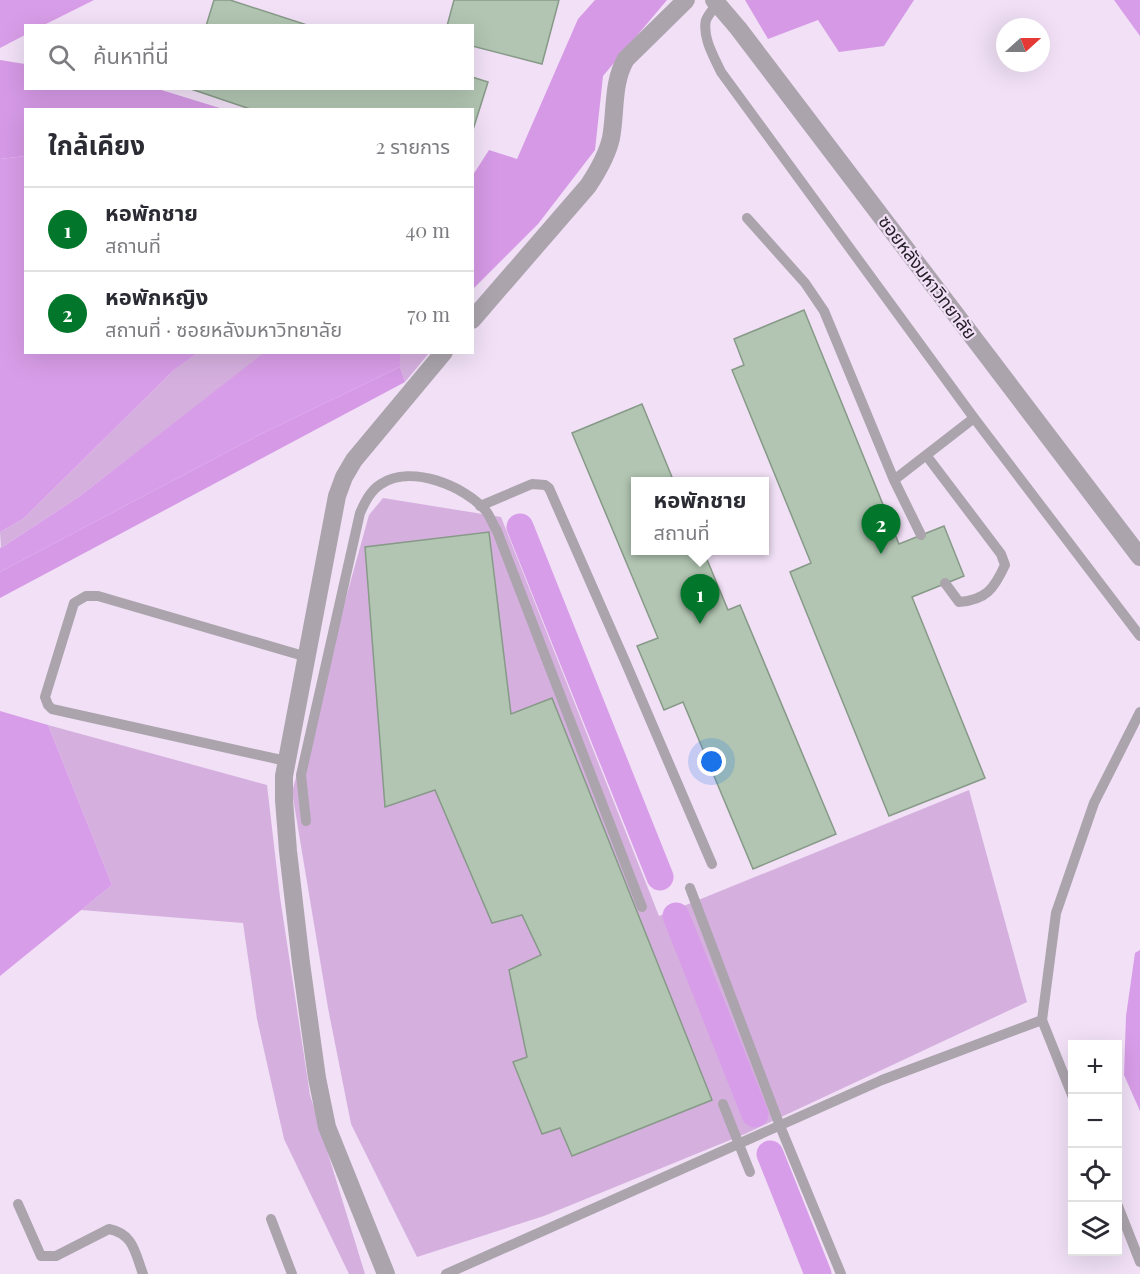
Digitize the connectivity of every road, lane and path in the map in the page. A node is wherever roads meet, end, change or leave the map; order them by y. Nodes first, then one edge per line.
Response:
1 (686, 0) edge
2 (716, 2) edge
3 (747, 218) dead end
4 (474, 318) edge
5 (442, 354) edge
6 (974, 418) junction
7 (926, 455) junction
8 (894, 480) junction
9 (480, 506) junction
10 (921, 535) dead end
11 (1140, 557) edge
12 (945, 583) dead end
13 (1140, 636) edge
14 (307, 657) junction
15 (1140, 712) edge
16 (286, 761) junction
17 (306, 821) dead end
18 (712, 864) dead end
19 (690, 888) dead end
20 (642, 907) dead end
21 (1042, 1020) junction
22 (1072, 1094) edge
23 (723, 1104) dead end
24 (780, 1126) junction
25 (739, 1145) junction
26 (750, 1173) dead end
27 (18, 1204) dead end
28 (1122, 1216) edge
29 (271, 1219) dead end
30 (1140, 1262) edge
31 (465, 1269) edge
32 (143, 1274) edge
33 (292, 1274) edge
34 (386, 1274) edge
35 (446, 1274) edge
36 (841, 1274) edge

1 - 4 street
2 - 6 lane
2 - 11 street, ซอยหลังมหาวิทยาลัย
3 - 8 lane
5 - 14 street
6 - 7 lane
6 - 13 lane
7 - 8 lane
7 - 12 lane
8 - 10 lane
9 - 17 lane
9 - 18 lane
9 - 20 lane
14 - 16 street
14 - 16 lane
15 - 21 lane
16 - 34 street
19 - 24 lane
21 - 22 lane
21 - 24 lane
23 - 25 lane
24 - 25 lane
24 - 36 lane
25 - 26 lane
25 - 31 lane
27 - 32 lane
28 - 30 lane
29 - 33 lane
31 - 35 lane

